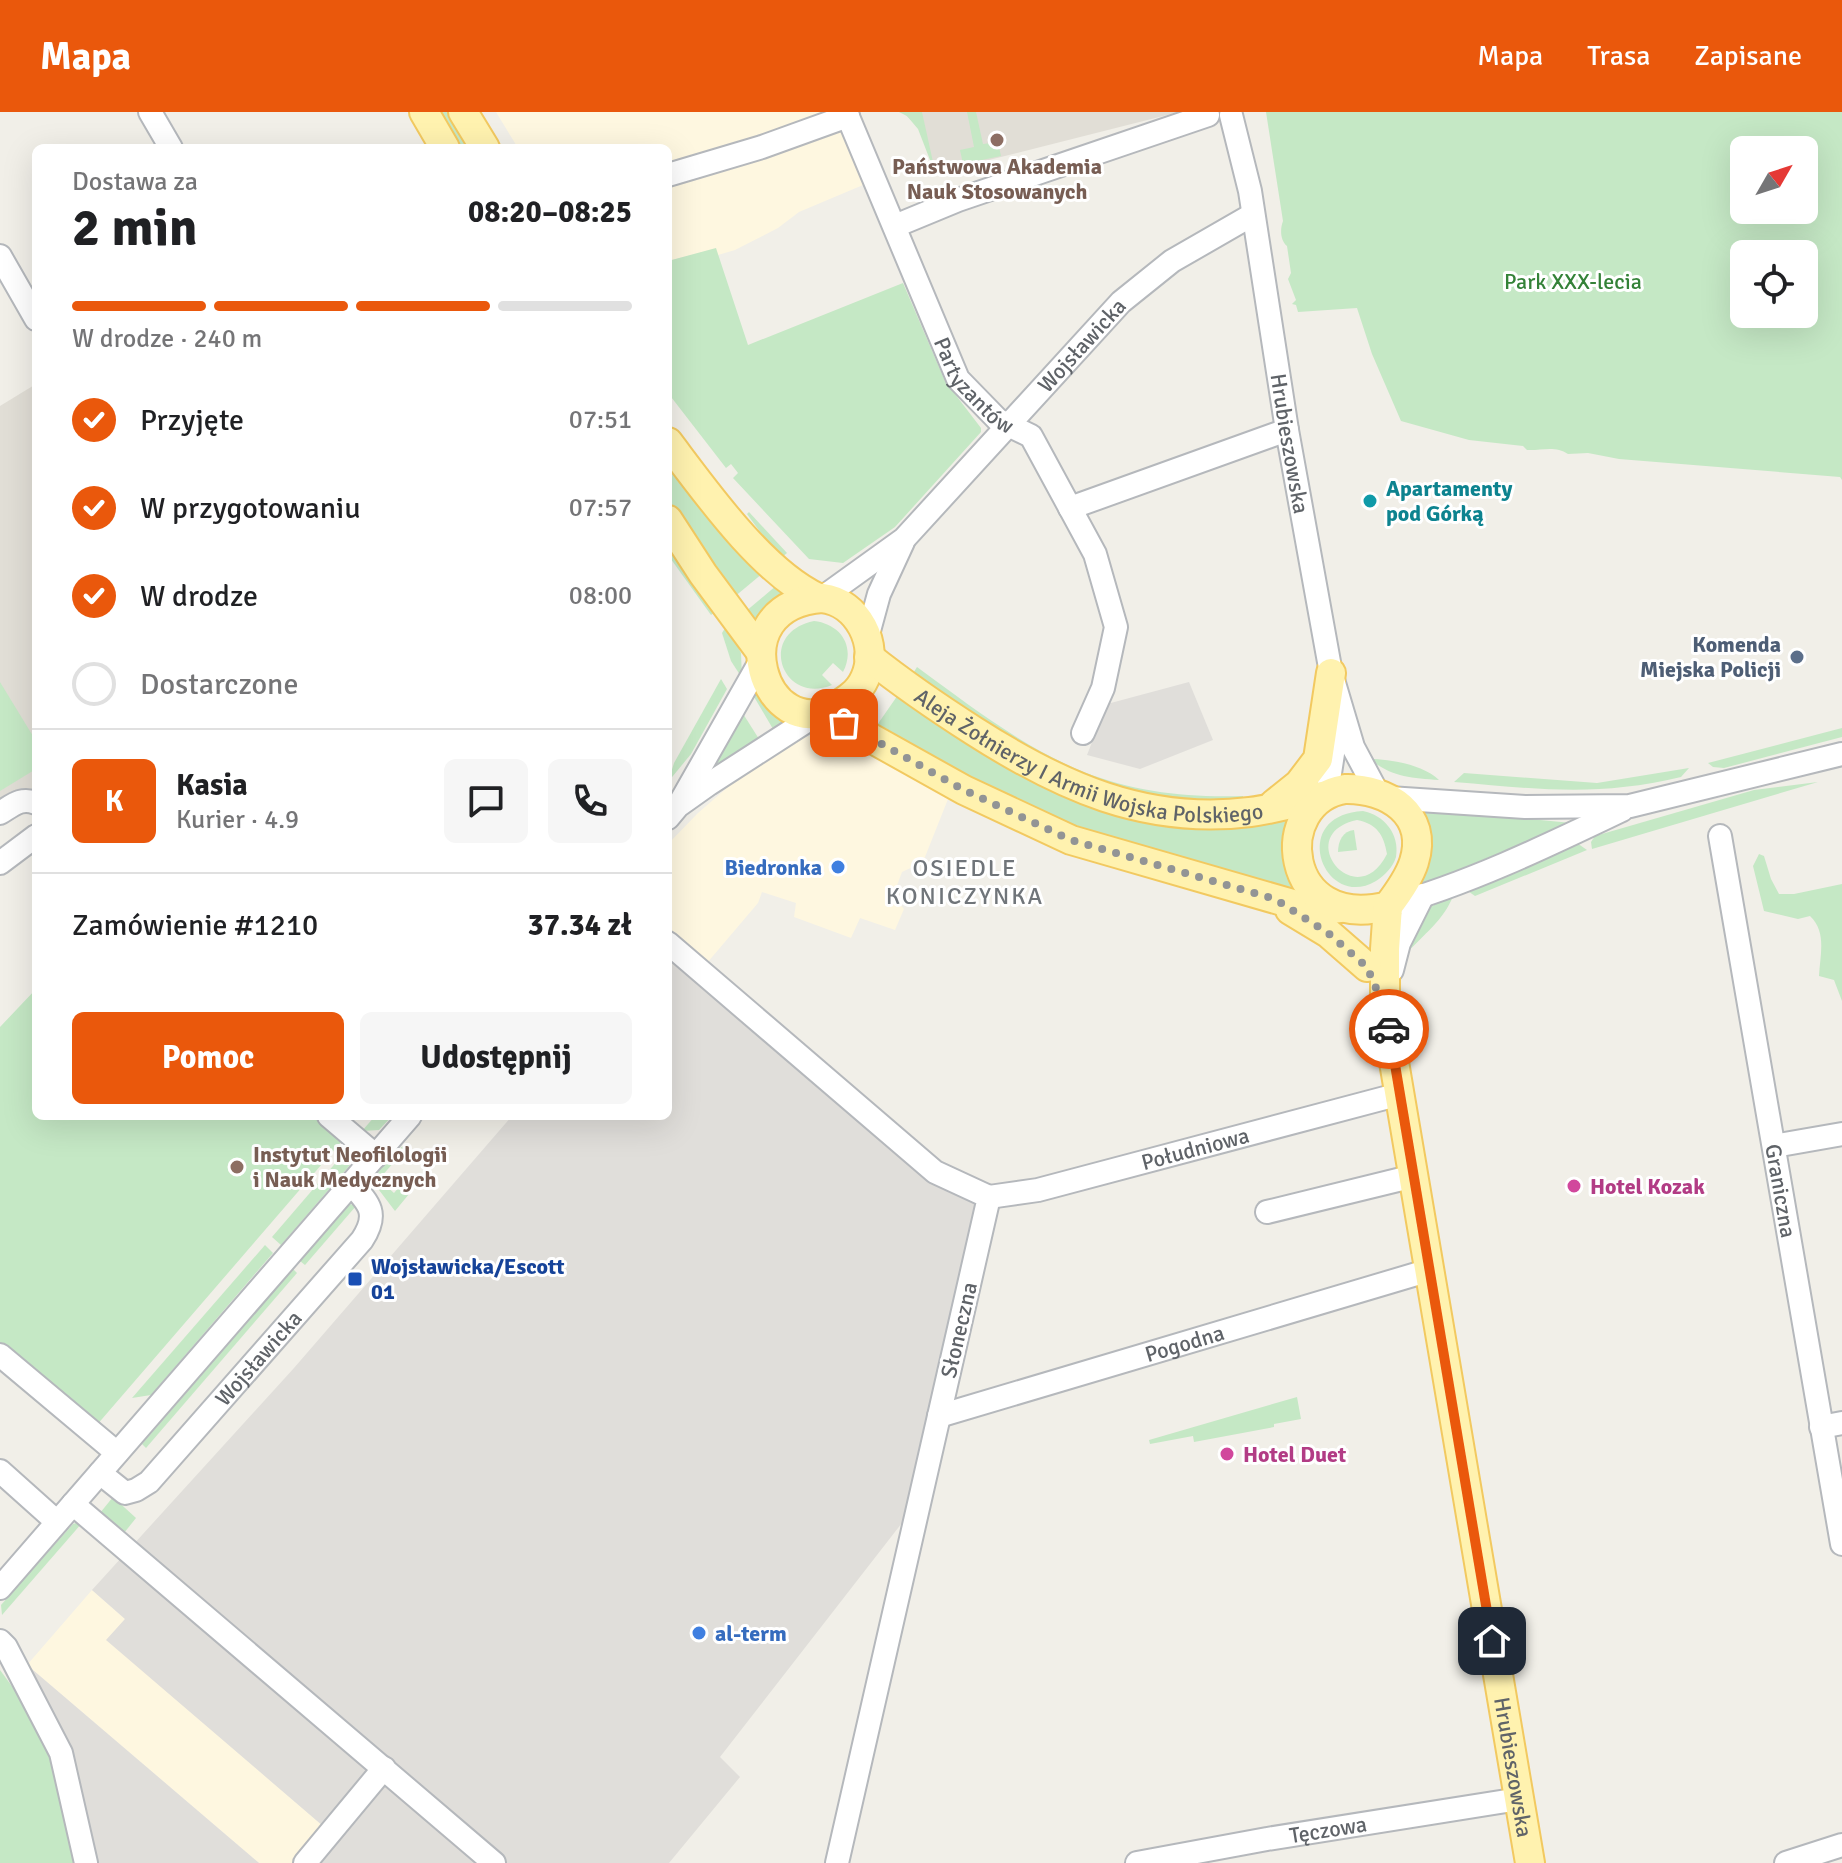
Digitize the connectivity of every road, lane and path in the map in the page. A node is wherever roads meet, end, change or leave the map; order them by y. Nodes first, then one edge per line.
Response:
1 (150, 112) edge
2 (424, 112) edge
3 (463, 112) edge
4 (847, 114) edge
5 (1219, 115) edge
6 (169, 144) edge
7 (443, 144) edge
8 (483, 144) edge
9 (672, 174) edge
10 (1252, 215) junction
11 (895, 226) junction
12 (0, 256) edge
13 (32, 312) edge
14 (1006, 426) junction
15 (1287, 430) junction
16 (672, 447) edge
17 (1070, 508) junction
18 (672, 526) edge
19 (904, 539) junction
20 (820, 598) junction
21 (868, 647) junction
22 (760, 656) junction
23 (1331, 673) junction
24 (819, 714) junction
25 (1083, 733) dead end
26 (1842, 754) edge
27 (1325, 794) junction
28 (1383, 795) junction
29 (32, 801) edge
30 (1630, 806) junction
31 (1267, 809) junction
32 (673, 812) edge
33 (0, 813) edge
34 (1720, 836) dead end
35 (32, 840) edge
36 (0, 863) edge
37 (1423, 895) junction
38 (1275, 899) junction
39 (1388, 906) junction
40 (1340, 908) junction
41 (672, 946) edge
42 (1367, 967) junction
43 (1386, 1002) junction
44 (1400, 1094) junction
45 (334, 1120) edge
46 (407, 1120) edge
47 (1842, 1134) edge
48 (1774, 1146) junction
49 (376, 1156) junction
50 (1414, 1176) junction
51 (351, 1184) junction
52 (989, 1197) junction
53 (1267, 1212) dead end
54 (1430, 1270) junction
55 (0, 1355) edge
56 (939, 1416) junction
57 (1832, 1425) edge
58 (117, 1453) junction
59 (0, 1471) edge
60 (100, 1473) junction
61 (73, 1504) junction
62 (57, 1522) junction
63 (1842, 1544) edge
64 (0, 1588) edge
65 (0, 1641) edge
66 (384, 1768) junction
67 (1519, 1799) junction
68 (1842, 1845) edge
69 (81, 1862) edge
70 (305, 1863) edge
71 (494, 1863) edge
72 (837, 1863) edge
73 (1137, 1863) edge
74 (1530, 1863) edge
75 (1786, 1863) edge

1 - 6 street
2 - 7 main road
3 - 8 main road
4 - 9 street
4 - 11 street, Partyzantów
5 - 10 street, Hrubieszowska
5 - 11 street
10 - 14 street, Wojsławicka
10 - 15 street, Hrubieszowska
11 - 14 street, Partyzantów
12 - 13 street
14 - 17 street, Partyzantów
14 - 19 street, Wojsławicka
15 - 17 street
15 - 23 street, Hrubieszowska
16 - 20 main road
17 - 25 street, Partyzantów
18 - 22 main road
19 - 20 street, Wojsławicka
19 - 21 street, Wojsławicka
20 - 21 main road
20 - 22 main road
21 - 24 main road
21 - 31 main road, Aleja Żołnierzy I Armii Wojska Polskiego
22 - 24 main road
22 - 32 street
23 - 27 street
23 - 28 street
23 - 31 main road
24 - 32 street
24 - 38 main road
26 - 30 street
27 - 28 main road
27 - 31 main road, Aleja Żołnierzy I Armii Wojska Polskiego
27 - 40 main road
28 - 30 street
28 - 39 main road
29 - 33 street
30 - 37 street
34 - 48 street, Graniczna
35 - 36 street
37 - 39 street
37 - 43 street
38 - 40 main road
38 - 42 main road
39 - 40 main road
39 - 43 main road
40 - 42 main road
41 - 52 street
42 - 43 main road
43 - 44 main road, Hrubieszowska
44 - 50 main road, Hrubieszowska
44 - 52 street, Południowa
45 - 49 street
46 - 49 street, Wojsławicka
47 - 48 street
48 - 57 street, Graniczna
49 - 51 street, Wojsławicka
50 - 53 street
50 - 54 main road, Hrubieszowska
51 - 58 street, Wojsławicka
51 - 60 street, Wojsławicka
52 - 56 street, Słoneczna
54 - 56 street, Pogodna
54 - 67 main road, Hrubieszowska
55 - 58 street
56 - 72 street, Słoneczna
57 - 63 street, Graniczna
58 - 60 street, Wojsławicka
59 - 62 street
60 - 61 street, Wojsławicka
61 - 62 street, Wojsławicka
61 - 66 street
62 - 64 street, Wojsławicka
65 - 69 street
66 - 70 street
66 - 71 street
67 - 73 street, Tęczowa
67 - 74 main road, Hrubieszowska
68 - 75 street

